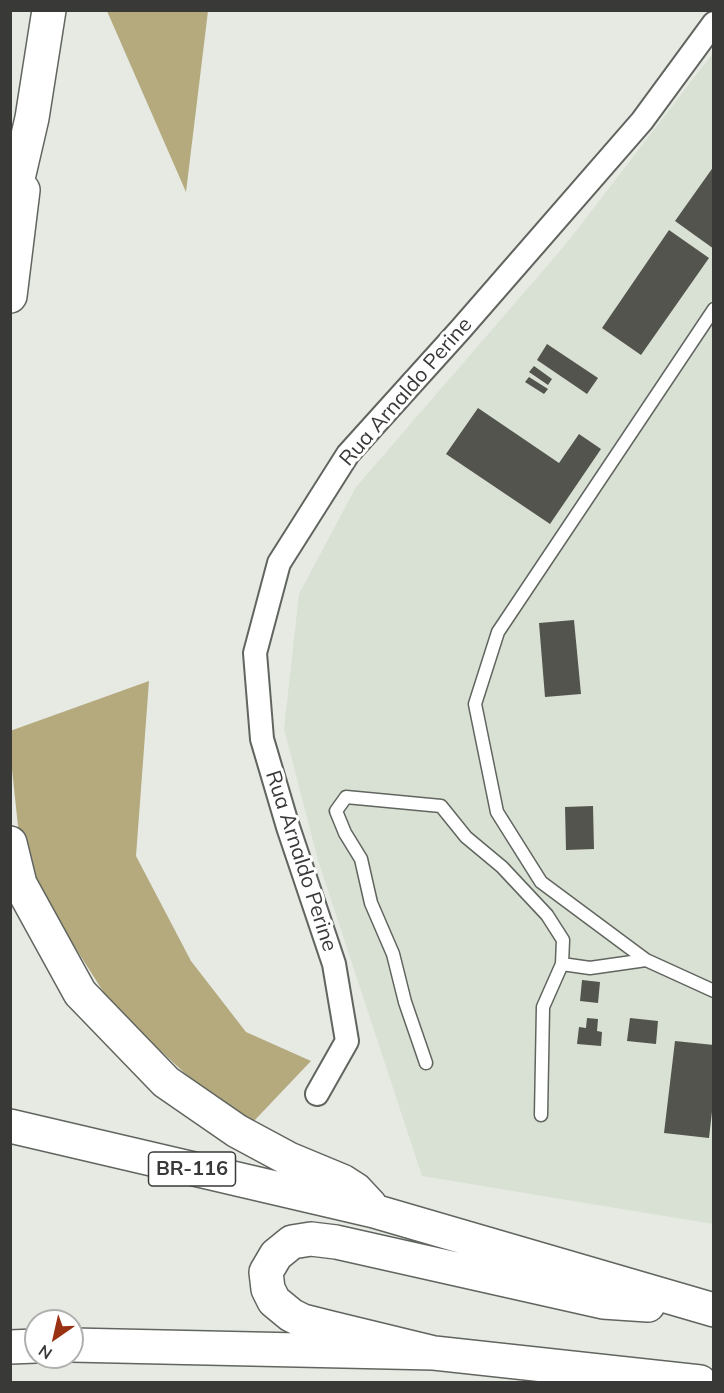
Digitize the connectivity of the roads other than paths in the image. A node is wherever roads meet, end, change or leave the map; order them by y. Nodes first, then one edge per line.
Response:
1 (49, 10) edge
2 (714, 23) edge
3 (32, 118) junction
4 (10, 213) edge
5 (10, 296) edge
6 (714, 309) edge
7 (10, 843) edge
8 (646, 960) junction
9 (562, 964) junction
10 (714, 991) edge
11 (426, 1063) dead end
12 (318, 1094) dead end
13 (541, 1115) dead end
14 (10, 1126) edge
15 (374, 1211) junction
16 (712, 1310) edge
17 (84, 1345) edge
18 (434, 1353) junction
19 (614, 1378) edge
20 (700, 1383) edge

1 - 3 highway
2 - 12 street, Rua Arnaldo Perine
3 - 4 highway
3 - 5 highway
6 - 8 lane
7 - 15 highway
8 - 9 lane
8 - 10 lane
9 - 11 lane
9 - 13 lane
14 - 15 highway, BR-116
15 - 16 highway, BR-116
16 - 18 highway
17 - 18 highway
18 - 19 highway
19 - 20 highway

